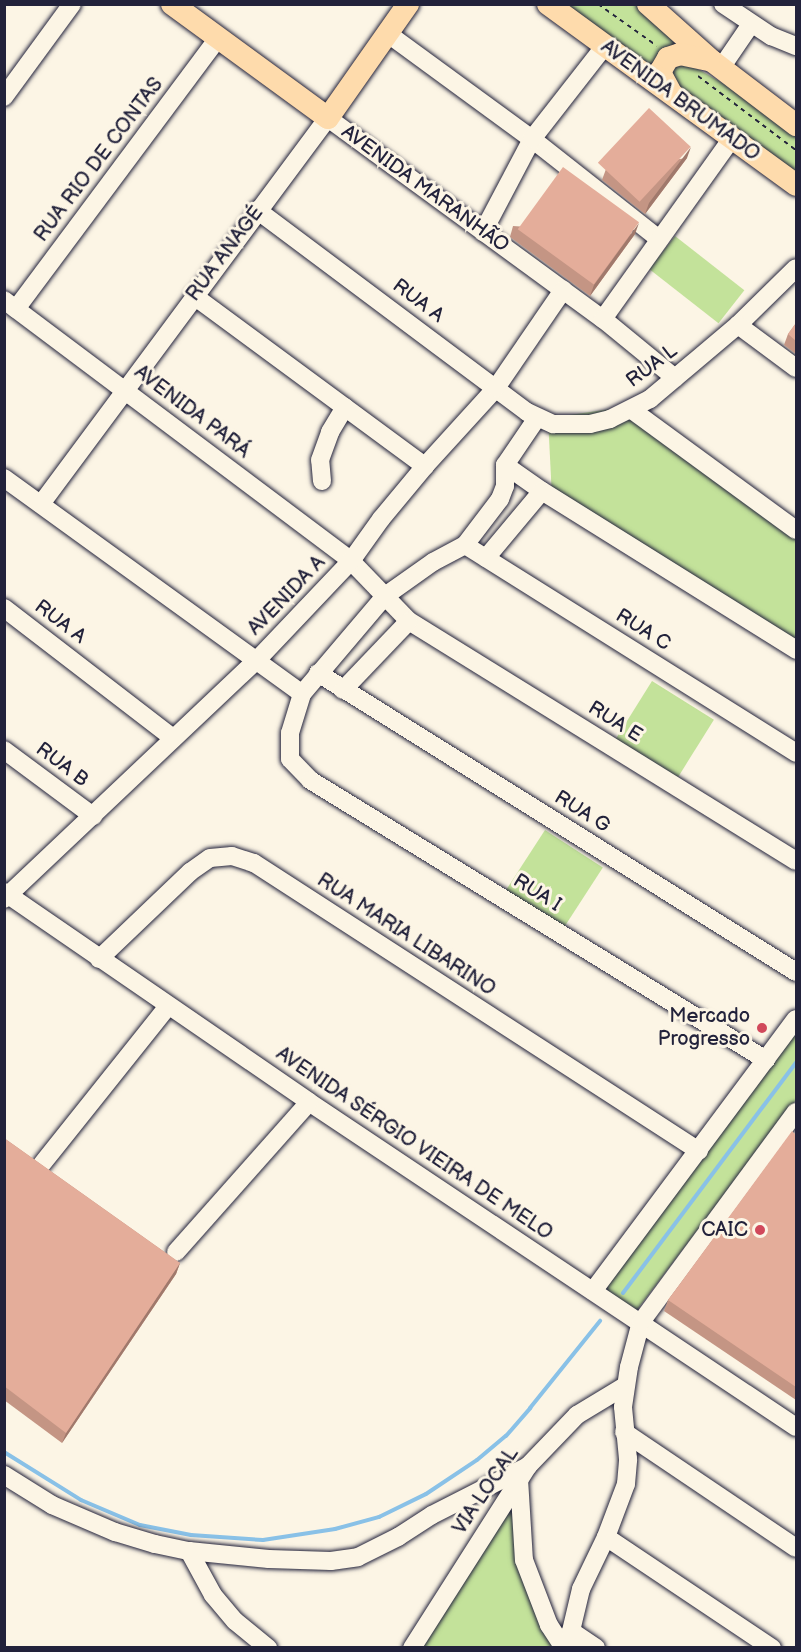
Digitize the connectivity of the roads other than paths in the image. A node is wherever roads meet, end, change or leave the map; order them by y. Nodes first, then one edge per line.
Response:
1 (72, 4) edge
2 (172, 4) edge
3 (648, 4) edge
4 (407, 5) edge
5 (723, 5) edge
6 (559, 8) edge
7 (751, 24) junction
8 (387, 33) junction
9 (218, 38) junction
10 (796, 45) edge
11 (604, 47) junction
12 (717, 65) junction
13 (670, 93) junction
14 (4, 97) edge
15 (328, 118) junction
16 (796, 125) edge
17 (732, 138) junction
18 (532, 139) junction
19 (796, 185) edge
20 (257, 210) junction
21 (483, 232) junction
22 (659, 239) junction
23 (796, 268) edge
24 (563, 290) junction
25 (194, 296) junction
26 (10, 305) edge
27 (603, 319) junction
28 (738, 325) junction
29 (796, 368) edge
30 (675, 378) junction
31 (496, 388) junction
32 (124, 390) junction
33 (345, 407) junction
34 (632, 410) junction
35 (545, 421) junction
36 (505, 465) junction
37 (425, 466) junction
38 (4, 478) edge
39 (322, 481) dead end
40 (542, 491) junction
41 (41, 504) junction
42 (796, 531) edge
43 (465, 544) junction
44 (486, 558) junction
45 (351, 561) junction
46 (386, 596) junction
47 (4, 608) edge
48 (409, 621) junction
49 (796, 650) edge
50 (256, 660) junction
51 (318, 673) junction
52 (343, 690) junction
53 (302, 694) junction
54 (173, 738) junction
55 (4, 750) edge
56 (796, 753) edge
57 (93, 816) junction
58 (796, 861) edge
59 (6, 896) edge
60 (99, 959) junction
61 (796, 972) edge
62 (168, 1006) junction
63 (796, 1019) edge
64 (766, 1060) junction
65 (309, 1102) junction
66 (796, 1112) edge
67 (699, 1151) junction
68 (42, 1164) edge
69 (176, 1252) dead end
70 (593, 1291) junction
71 (641, 1322) junction
72 (625, 1386) junction
73 (796, 1427) edge
74 (624, 1432) junction
75 (524, 1473) junction
76 (4, 1475) edge
77 (606, 1537) junction
78 (796, 1548) edge
79 (189, 1551) junction
80 (570, 1642) edge
81 (268, 1647) edge
82 (412, 1647) edge
83 (596, 1647) edge
84 (772, 1647) edge

1 - 14 street
2 - 9 main road, AVENIDA MARANHÃO
3 - 12 main road
4 - 8 main road, RUA ANAGÉ
5 - 7 street
6 - 11 main road, AVENIDA BRUMADO
7 - 10 street
7 - 12 street
8 - 15 main road, RUA ANAGÉ
8 - 18 street
9 - 15 main road, AVENIDA MARANHÃO
9 - 26 street, RUA RIO DE CONTAS
11 - 13 main road, AVENIDA BRUMADO
11 - 18 street
12 - 13 main road
12 - 16 main road
13 - 17 main road, AVENIDA BRUMADO
15 - 20 street, RUA ANAGÉ
15 - 21 street, AVENIDA MARANHÃO
17 - 19 main road, AVENIDA BRUMADO
17 - 22 street
18 - 21 street
18 - 22 street
20 - 25 street, RUA ANAGÉ
20 - 31 street, RUA A
21 - 24 street, AVENIDA MARANHÃO
22 - 27 street
23 - 28 street, RUA L
24 - 27 street, AVENIDA MARANHÃO
24 - 31 street, AVENIDA A
25 - 32 street, RUA ANAGÉ
25 - 33 street
26 - 32 street, AVENIDA PARÁ
27 - 30 street, AVENIDA MARANHÃO
28 - 29 street
28 - 30 street, RUA L
30 - 34 street, RUA L
31 - 35 street, RUA A
31 - 37 street, AVENIDA A
32 - 41 street, RUA ANAGÉ
32 - 45 street, AVENIDA PARÁ
33 - 37 street
33 - 39 street
34 - 35 street
34 - 42 street, RUA L
35 - 36 street
36 - 40 street
36 - 43 street
37 - 45 street, AVENIDA A
38 - 41 street
40 - 44 street
40 - 49 street
41 - 50 street
43 - 44 street, RUA C
43 - 46 street
44 - 56 street, RUA C
45 - 46 street, AVENIDA PARÁ
45 - 50 street, AVENIDA A
46 - 48 street, RUA E
46 - 51 street
47 - 54 street, RUA A
48 - 52 street
48 - 58 street, RUA E
50 - 53 street
50 - 54 street, AVENIDA A
51 - 52 street, RUA G
51 - 53 street
52 - 61 street, RUA G
53 - 64 street, RUA I
54 - 57 street, AVENIDA A
55 - 57 street, RUA B
57 - 59 street, AVENIDA A
59 - 60 street, AVENIDA SÉRGIO VIEIRA DE MELO
60 - 62 street, AVENIDA SÉRGIO VIEIRA DE MELO
60 - 67 street, RUA MARIA LIBARINO
62 - 65 street, AVENIDA SÉRGIO VIEIRA DE MELO
62 - 68 street
63 - 64 street
64 - 67 street
65 - 69 street
65 - 70 street, AVENIDA SÉRGIO VIEIRA DE MELO
66 - 71 street
67 - 70 street
70 - 71 street, AVENIDA SÉRGIO VIEIRA DE MELO
71 - 72 street
71 - 73 street, AVENIDA SÉRGIO VIEIRA DE MELO
72 - 74 street
72 - 75 street, VIA LOCAL
74 - 77 street
74 - 78 street
75 - 79 street
75 - 80 street
75 - 82 street, VIA LOCAL
76 - 79 street
77 - 80 street
77 - 84 street
79 - 81 street
80 - 83 street

